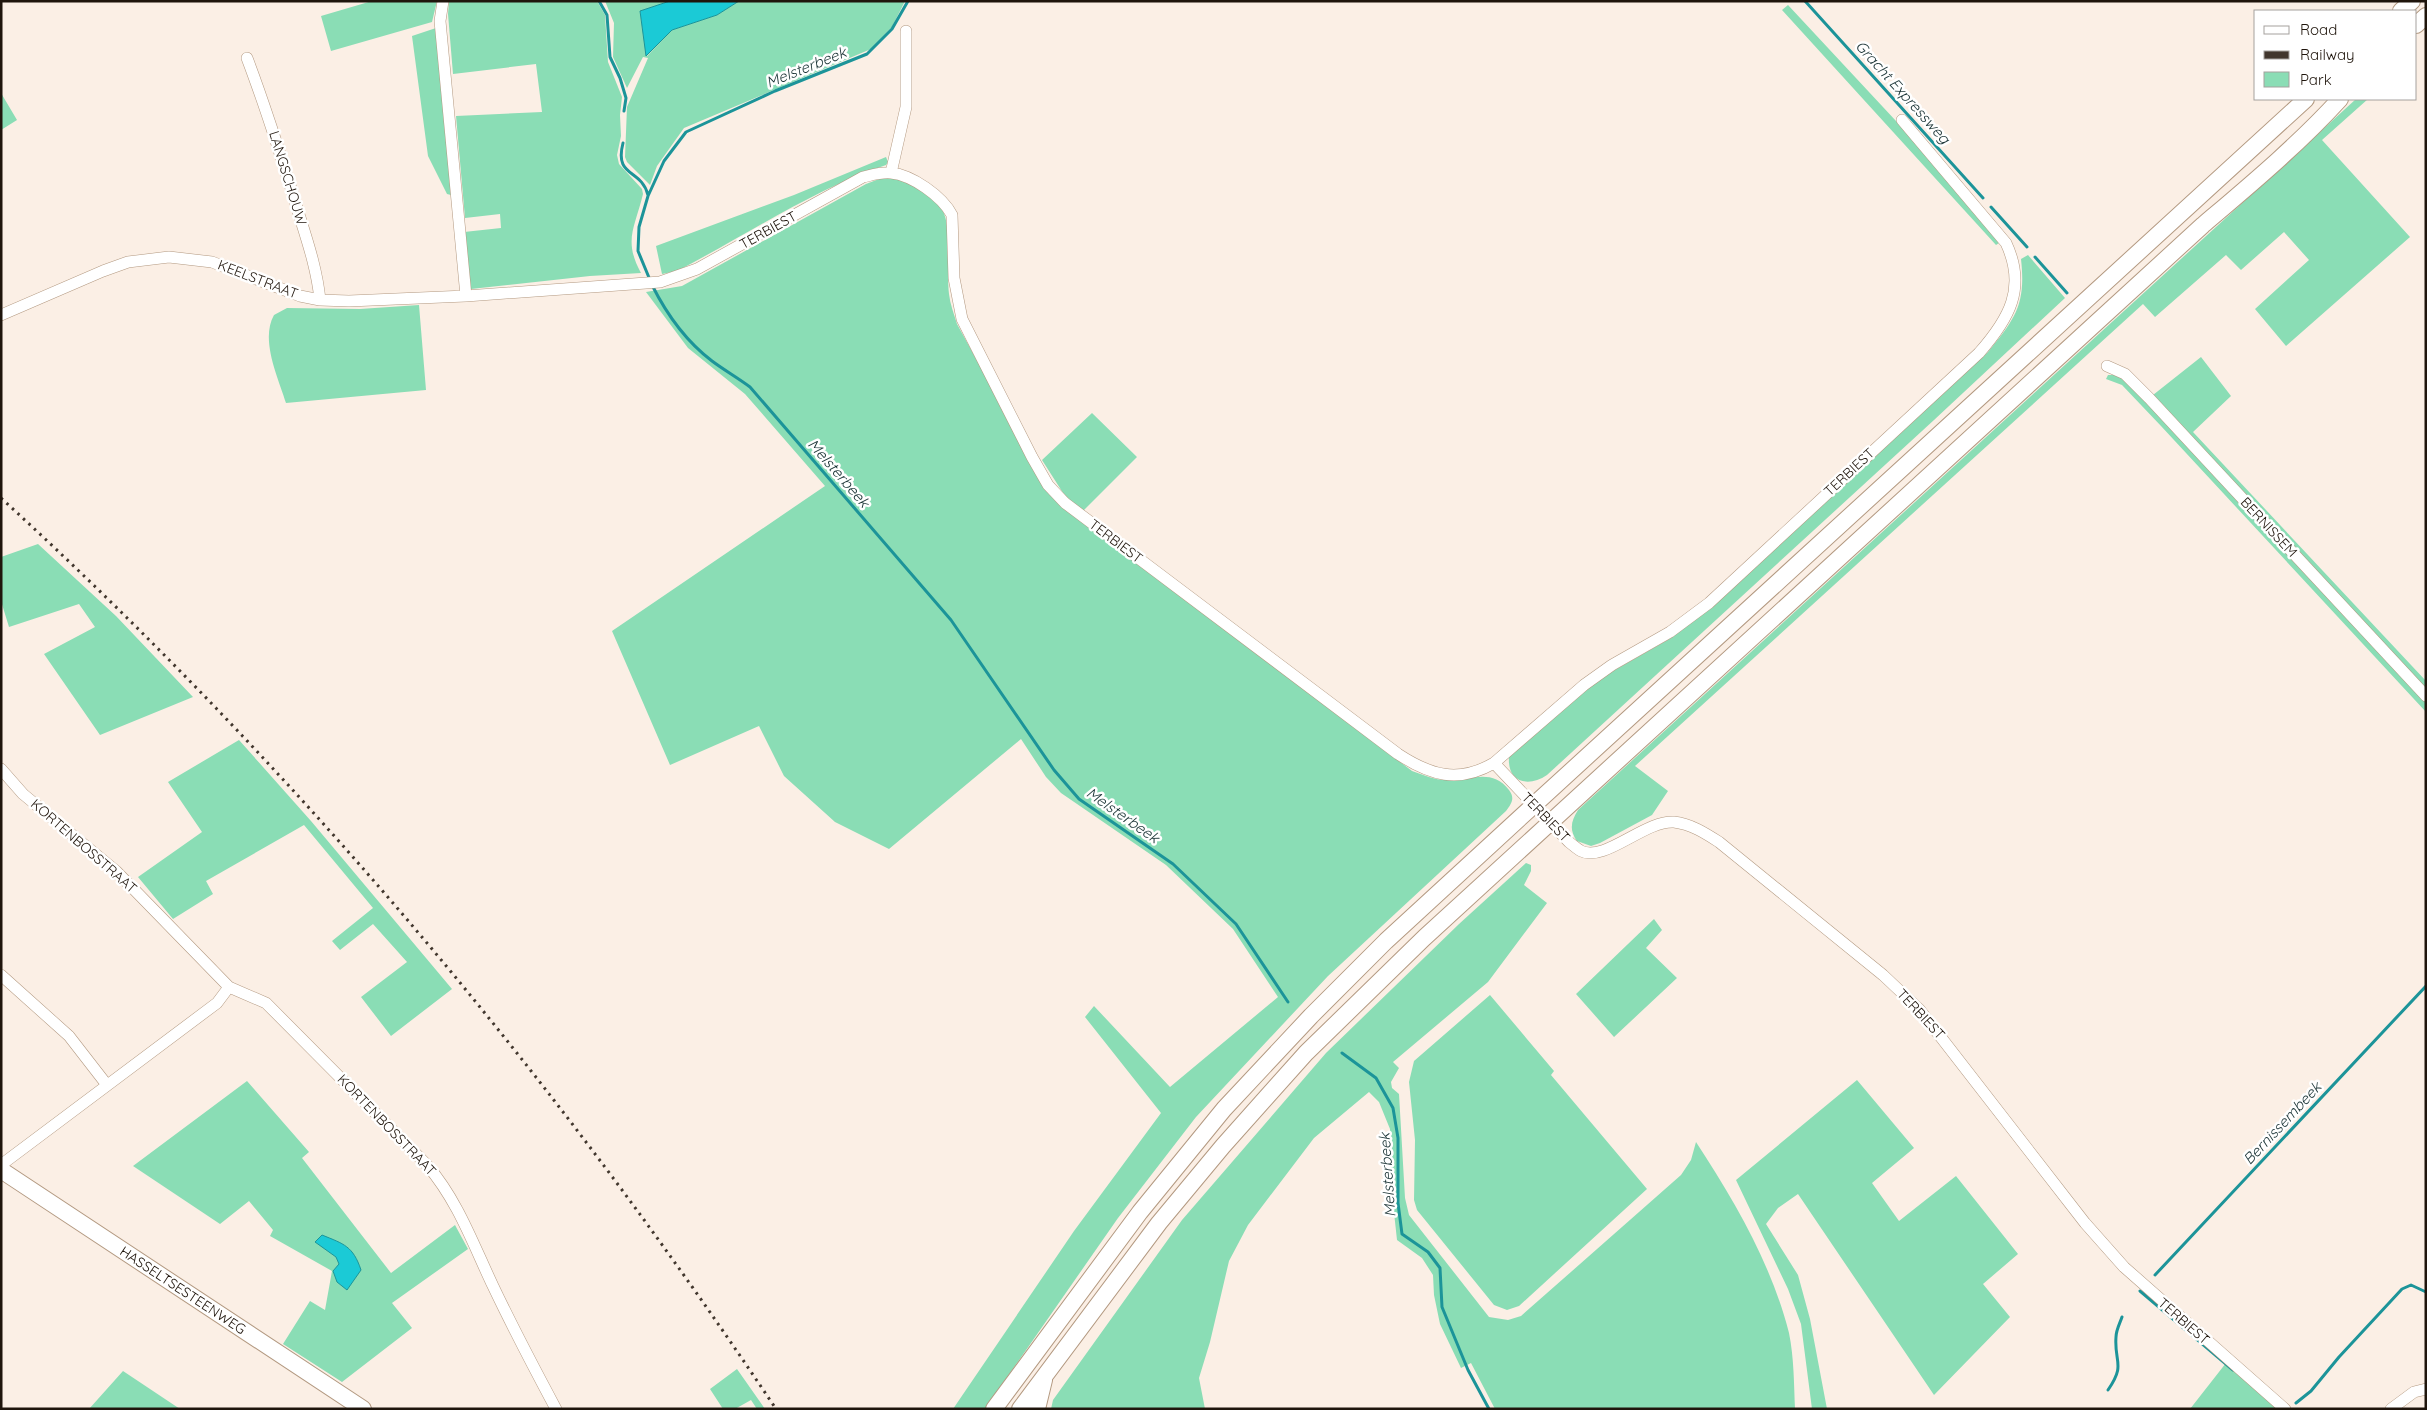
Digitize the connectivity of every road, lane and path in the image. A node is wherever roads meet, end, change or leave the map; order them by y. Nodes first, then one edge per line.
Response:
1 (443, 1) edge
2 (2412, 1) edge
3 (2402, 10) edge
4 (906, 31) dead end
5 (247, 58) dead end
6 (2305, 100) edge
7 (2339, 100) edge
8 (1902, 120) dead end
9 (891, 173) junction
10 (643, 284) joint
11 (466, 296) junction
12 (320, 300) junction
13 (1, 315) edge
14 (2107, 366) dead end
15 (2426, 696) edge
16 (1494, 764) junction
17 (1, 769) edge
18 (1535, 804) junction
19 (1552, 822) junction
20 (1, 975) edge
21 (229, 987) junction
22 (107, 1084) junction
23 (1, 1164) edge
24 (1, 1170) edge
25 (1044, 1380) junction
26 (2426, 1389) edge
27 (363, 1409) edge
28 (556, 1409) edge
29 (994, 1409) edge
30 (1020, 1409) edge
31 (1037, 1409) edge
32 (2285, 1409) edge
33 (2391, 1409) edge

1 - 11 street
2 - 3 main road
4 - 9 street
5 - 12 street, LANGSCHOUW
6 - 18 main road
7 - 19 main road
8 - 16 street, TERBIEST
9 - 10 street, TERBIEST
9 - 16 street, TERBIEST
10 - 11 street, KEELSTRAAT
11 - 12 street, KEELSTRAAT
12 - 13 street, KEELSTRAAT
14 - 15 street, BERNISSEM
16 - 18 street, TERBIEST
17 - 21 street, KORTENBOSSTRAAT
18 - 19 street, TERBIEST
18 - 29 main road
19 - 25 main road
19 - 32 street, TERBIEST
20 - 22 street
21 - 22 street
21 - 28 street, KORTENBOSSTRAAT
22 - 23 street
24 - 27 main road, HASSELTSESTEENWEG
25 - 30 main road
25 - 31 main road
26 - 33 street

